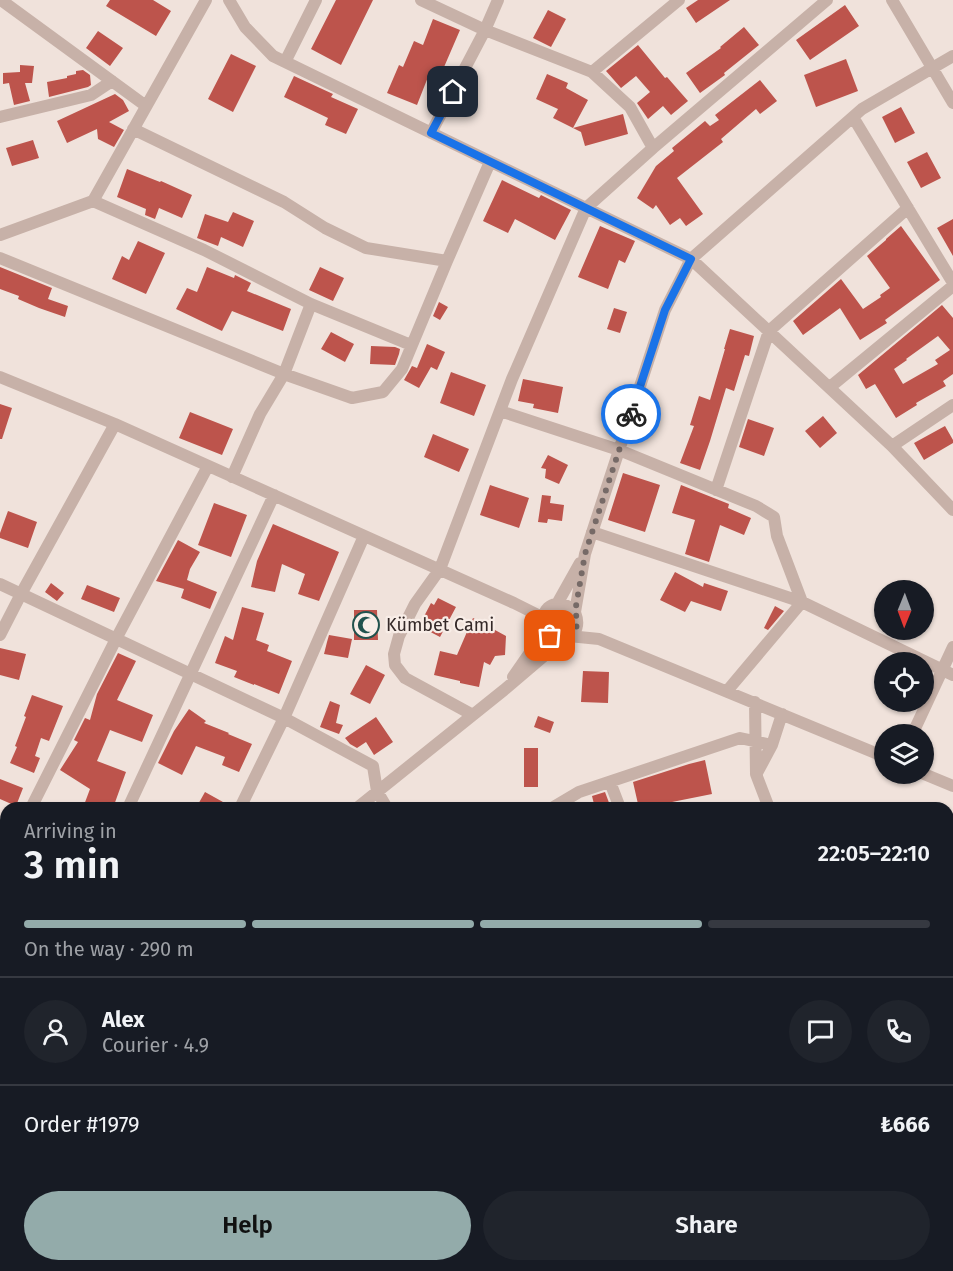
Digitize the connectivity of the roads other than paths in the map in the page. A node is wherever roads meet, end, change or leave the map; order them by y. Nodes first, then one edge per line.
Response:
1 (1, 0) edge
2 (206, 0) edge
3 (229, 0) edge
4 (316, 0) edge
5 (421, 0) edge
6 (498, 0) edge
7 (679, 0) edge
8 (827, 0) edge
9 (892, 0) edge
10 (485, 30) junction
11 (953, 56) edge
12 (285, 62) junction
13 (931, 68) junction
14 (592, 72) junction
15 (112, 81) junction
16 (953, 103) edge
17 (146, 106) junction
18 (0, 117) edge
19 (853, 117) junction
20 (133, 129) junction
21 (431, 133) junction
22 (653, 148) junction
23 (490, 162) junction
24 (93, 201) junction
25 (586, 208) junction
26 (908, 208) junction
27 (0, 235) edge
28 (0, 258) edge
29 (691, 259) junction
30 (447, 261) junction
31 (953, 285) edge
32 (311, 303) junction
33 (769, 331) junction
34 (411, 345) junction
35 (284, 374) junction
36 (0, 377) edge
37 (830, 387) junction
38 (953, 405) edge
39 (500, 411) junction
40 (115, 424) junction
41 (892, 446) junction
42 (619, 450) junction
43 (208, 466) junction
44 (232, 477) junction
45 (716, 490) junction
46 (274, 495) junction
47 (953, 510) edge
48 (592, 532) junction
49 (364, 536) junction
50 (585, 554) junction
51 (440, 570) junction
52 (0, 584) edge
53 (21, 594) junction
54 (802, 602) junction
55 (514, 603) junction
56 (554, 605) junction
57 (577, 615) junction
58 (542, 617) junction
59 (545, 630) junction
60 (0, 635) edge
61 (567, 638) junction
62 (116, 639) junction
63 (599, 639) junction
64 (953, 646) edge
65 (948, 673) edge
66 (192, 675) junction
67 (504, 690) junction
68 (727, 691) junction
69 (754, 702) junction
70 (782, 714) junction
71 (473, 715) junction
72 (284, 718) junction
73 (918, 724) edge
74 (755, 741) junction
75 (772, 745) junction
76 (874, 752) edge
77 (756, 774) junction
78 (934, 778) edge
79 (610, 782) junction
80 (953, 786) edge
81 (377, 791) junction
82 (35, 802) edge
83 (131, 802) edge
84 (243, 802) edge
85 (364, 802) edge
86 (383, 802) edge
87 (562, 802) edge
88 (618, 802) edge
89 (766, 802) edge

1 - 15 street
2 - 17 street
3 - 12 street
4 - 12 street
5 - 10 street
6 - 10 street
7 - 14 street
8 - 22 street
9 - 13 street
10 - 14 street
10 - 21 street
11 - 13 street
12 - 21 street
13 - 16 street
13 - 19 street
14 - 22 street
15 - 17 street
15 - 18 street
17 - 20 street
19 - 26 street
19 - 29 street
20 - 24 street
20 - 30 street
21 - 23 street
22 - 25 street
23 - 25 street
23 - 30 street
24 - 27 street
24 - 32 street
25 - 29 street
25 - 39 street
26 - 31 street
26 - 33 street
28 - 35 street
29 - 33 street
29 - 42 street
30 - 34 street
31 - 37 street
32 - 34 street
32 - 35 street
33 - 37 street
33 - 45 street
34 - 35 street
35 - 44 street
36 - 40 street
37 - 41 street
38 - 41 street
39 - 42 street
39 - 51 street
40 - 43 street
40 - 53 street
41 - 47 street
42 - 45 street
42 - 48 street
43 - 44 street
43 - 62 street
44 - 46 street
45 - 54 street
46 - 49 street
46 - 66 street
48 - 50 street
48 - 54 street
49 - 51 street
49 - 72 street
50 - 56 street
50 - 57 street
51 - 55 street
51 - 71 street
52 - 53 street
53 - 60 street
53 - 62 street
54 - 65 street
54 - 68 street
55 - 56 street
55 - 58 street
56 - 57 street
56 - 58 street
57 - 61 street
57 - 63 street
58 - 59 street
59 - 61 street
59 - 67 street
61 - 63 street
61 - 67 street
62 - 66 street
62 - 82 street
63 - 68 street
64 - 65 street
65 - 73 street
66 - 72 street
66 - 83 street
67 - 71 street
68 - 69 street
69 - 70 street
69 - 74 street
70 - 75 street
70 - 76 street
71 - 81 street
72 - 81 street
72 - 84 street
74 - 75 street
74 - 77 street
74 - 79 street
75 - 77 street
77 - 89 street
78 - 80 street
79 - 87 street
79 - 88 street
81 - 85 street
81 - 86 street

